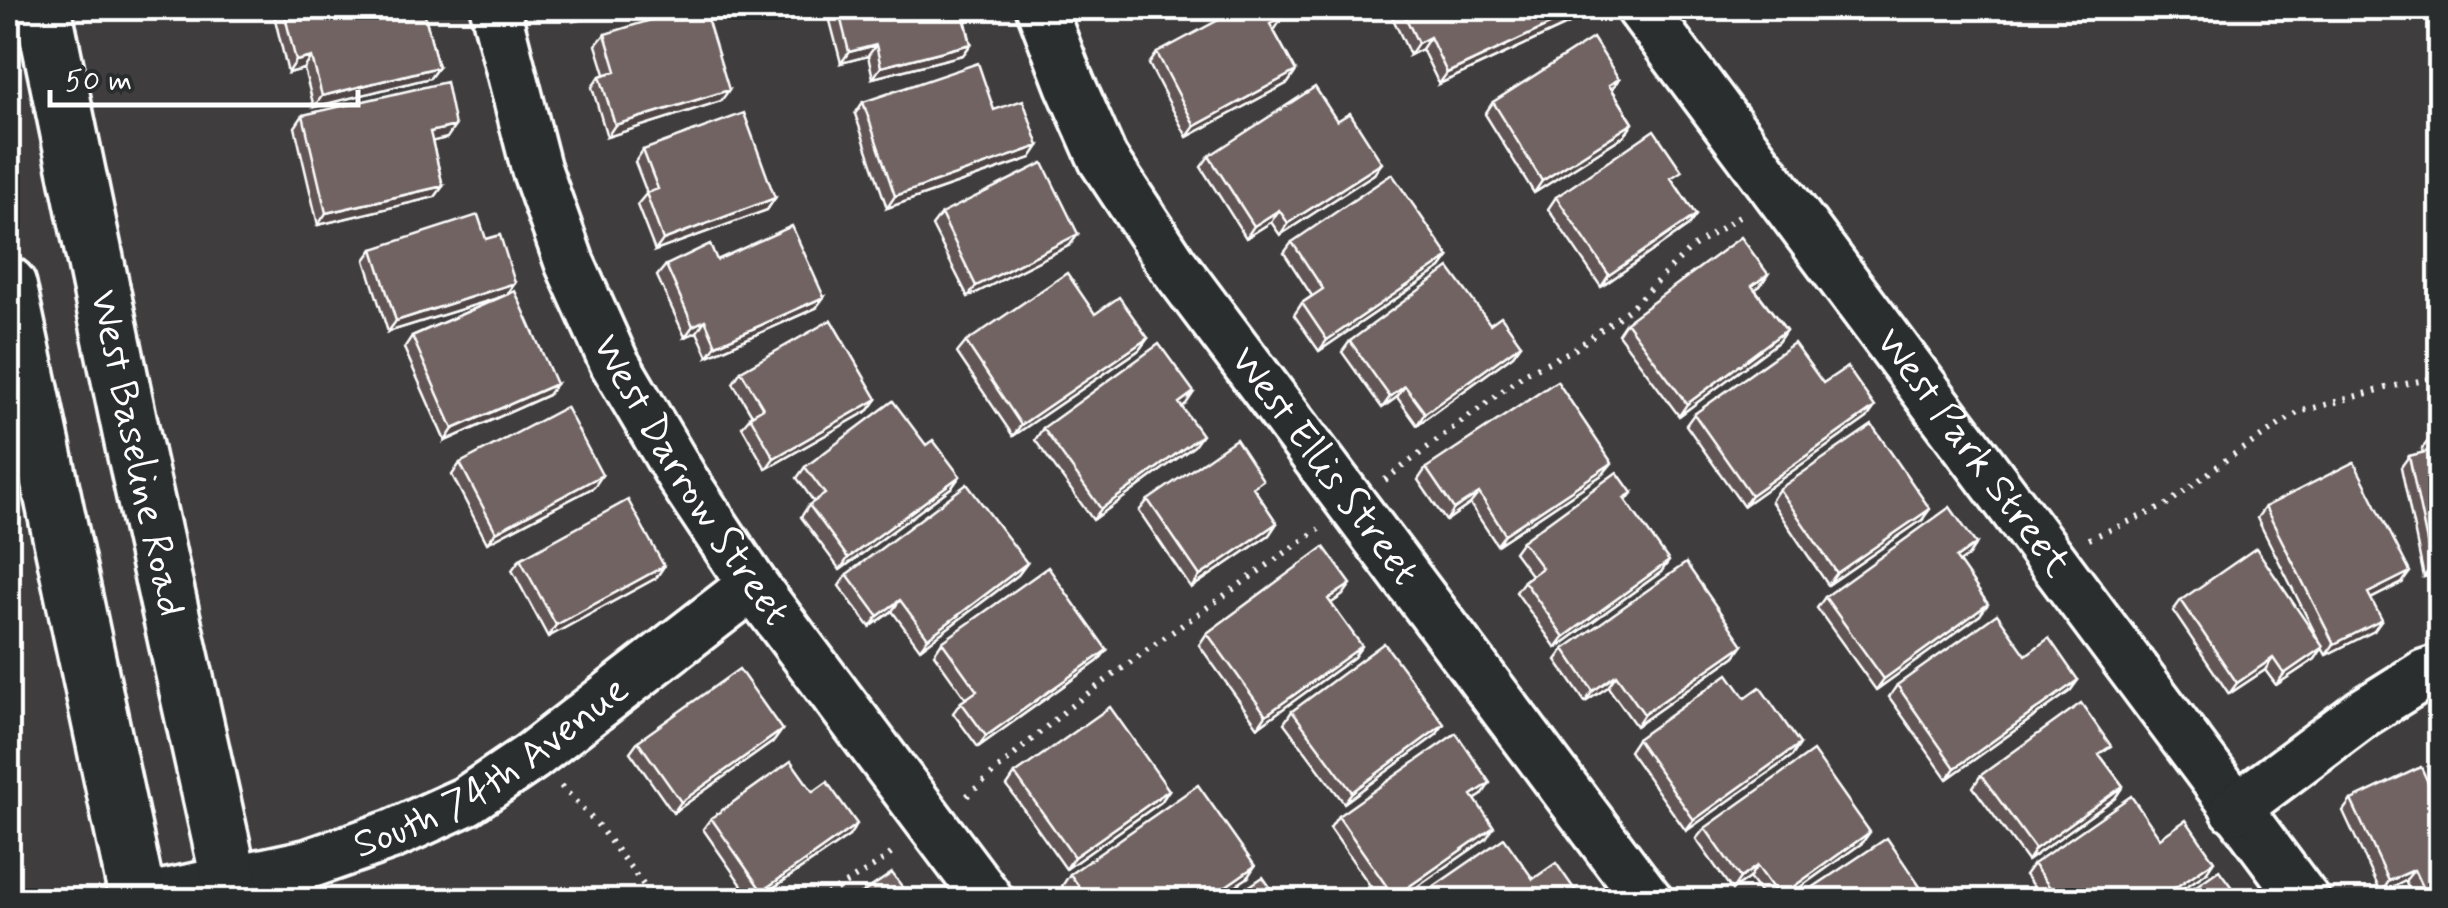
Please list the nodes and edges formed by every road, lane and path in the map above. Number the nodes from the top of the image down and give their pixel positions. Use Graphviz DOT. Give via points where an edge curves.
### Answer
graph roads {
  1 [pos="43,8"];
  2 [pos="494,8"];
  3 [pos="1041,8"];
  4 [pos="1641,8"];
  5 [pos="1776,190"];
  6 [pos="8,285"];
  7 [pos="2440,377"];
  8 [pos="1350,504"];
  9 [pos="2045,552"];
  10 [pos="752,586"];
  11 [pos="2440,669"];
  12 [pos="531,757"];
  13 [pos="2236,810"];
  14 [pos="930,824"];
  15 [pos="231,890"];
  16 [pos="138,900"];
  17 [pos="655,900"];
  18 [pos="818,900"];
  19 [pos="989,900"];
  20 [pos="1648,900"];
  21 [pos="2305,900"];
  1 -- 15 [label="main road, West Baseline Road"];
  2 -- 10 [label="street, West Darrow Street" via="536,168 570,264 614,362"];
  3 -- 8 [label="street, West Ellis Street" via="1103,159"];
  4 -- 5 [label="street, West Park Street"];
  5 -- 8 [label="path" via="1689,250 1602,330 1526,373"];
  5 -- 9 [label="street, West Park Street"];
  6 -- 16 [label="main road"];
  7 -- 9 [label="path" via="2300,412 2165,506"];
  8 -- 14 [label="path" via="1067,709"];
  8 -- 20 [label="street, West Ellis Street"];
  9 -- 13 [label="street, West Park Street"];
  10 -- 12 [label="street, South 74th Avenue"];
  10 -- 14 [label="street, West Darrow Street"];
  11 -- 13 [label="street" via="2363,713"];
  12 -- 15 [label="street, South 74th Avenue" via="466,802"];
  12 -- 17 [label="path" via="597,824"];
  13 -- 21 [label="street, West Park Street"];
  14 -- 18 [label="path"];
  14 -- 19 [label="street, West Darrow Street"];
  15 -- 16 [label="street, South 74th Avenue"];
}
